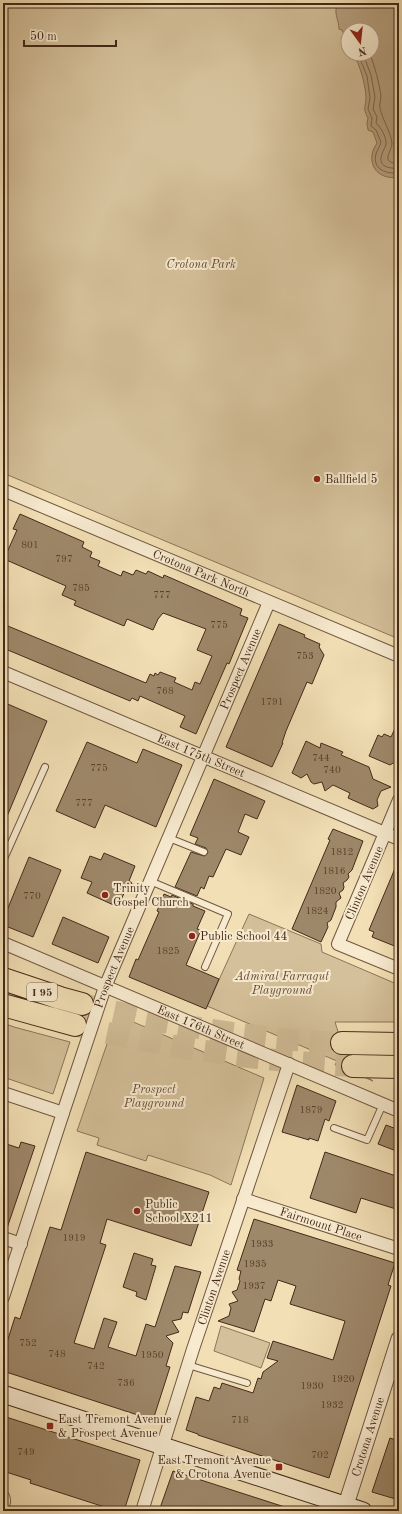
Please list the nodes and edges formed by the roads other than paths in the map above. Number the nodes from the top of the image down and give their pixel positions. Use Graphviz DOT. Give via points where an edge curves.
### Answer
graph roads {
  1 [pos="3,490"];
  2 [pos="269,602"];
  3 [pos="399,656"];
  4 [pos="3,672"];
  5 [pos="204,757"];
  6 [pos="45,766"];
  7 [pos="399,800"];
  8 [pos="385,833"];
  9 [pos="169,838"];
  10 [pos="399,839"];
  11 [pos="204,852"];
  12 [pos="3,862"];
  13 [pos="150,881"];
  14 [pos="3,944"];
  15 [pos="205,967"];
  16 [pos="399,969"];
  17 [pos="3,979"];
  18 [pos="105,987"];
  19 [pos="82,1004"];
  20 [pos="3,1005"];
  21 [pos="76,1025"];
  22 [pos="342,1043"];
  23 [pos="399,1044"];
  24 [pos="289,1064"];
  25 [pos="353,1066"];
  26 [pos="399,1067"];
  27 [pos="3,1093"];
  28 [pos="383,1104"];
  29 [pos="399,1111"];
  30 [pos="62,1113"];
  31 [pos="334,1128"];
  32 [pos="243,1199"];
  33 [pos="3,1238"];
  34 [pos="21,1244"];
  35 [pos="399,1249"];
  36 [pos="5,1284"];
  37 [pos="3,1297"];
  38 [pos="399,1339"];
  39 [pos="188,1365"];
  40 [pos="247,1383"];
  41 [pos="3,1394"];
  42 [pos="163,1446"];
  43 [pos="3,1492"];
  44 [pos="345,1508"];
  45 [pos="5,1511"];
  46 [pos="142,1511"];
  47 [pos="363,1511"];
  1 -- 2 [label="street, Crotona Park North"];
  2 -- 3 [label="street, Crotona Park North"];
  2 -- 5 [label="street, Prospect Avenue"];
  4 -- 5 [label="street, East 175th Street"];
  5 -- 8 [label="street, East 175th Street"];
  5 -- 9 [label="street, Prospect Avenue"];
  6 -- 12 [label="lane"];
  7 -- 8 [label="street, Clinton Avenue"];
  8 -- 10 [label="street, East 175th Street"];
  8 -- 16 [label="street, Clinton Avenue" via="338,944"];
  9 -- 11 [label="lane"];
  9 -- 13 [label="street, Prospect Avenue"];
  13 -- 15 [label="lane" via="228,914"];
  13 -- 18 [label="street, Prospect Avenue"];
  14 -- 18 [label="street, East 176th Street"];
  17 -- 19 [label="highway, I 95"];
  18 -- 24 [label="street, East 176th Street"];
  18 -- 30 [label="street, Prospect Avenue"];
  20 -- 21 [label="highway, I 95"];
  22 -- 23 [label="highway"];
  24 -- 28 [label="street, East 176th Street"];
  24 -- 32 [label="street, Clinton Avenue"];
  25 -- 26 [label="highway"];
  27 -- 30 [label="street"];
  28 -- 29 [label="street, East 176th Street"];
  28 -- 31 [label="lane" via="367,1140"];
  30 -- 34 [label="street, Prospect Avenue"];
  32 -- 35 [label="street, Fairmount Place"];
  32 -- 39 [label="street, Clinton Avenue"];
  33 -- 34 [label="street"];
  34 -- 36 [label="street, Prospect Avenue"];
  36 -- 37 [label="street, Prospect Avenue"];
  38 -- 44 [label="street, Crotona Avenue"];
  39 -- 40 [label="lane"];
  39 -- 42 [label="street, Clinton Avenue"];
  41 -- 42 [label="main road"];
  42 -- 44 [label="main road"];
  42 -- 46 [label="street, Clinton Avenue"];
  43 -- 45 [label="lane" via="8,1500"];
  44 -- 47 [label="main road"];
}
